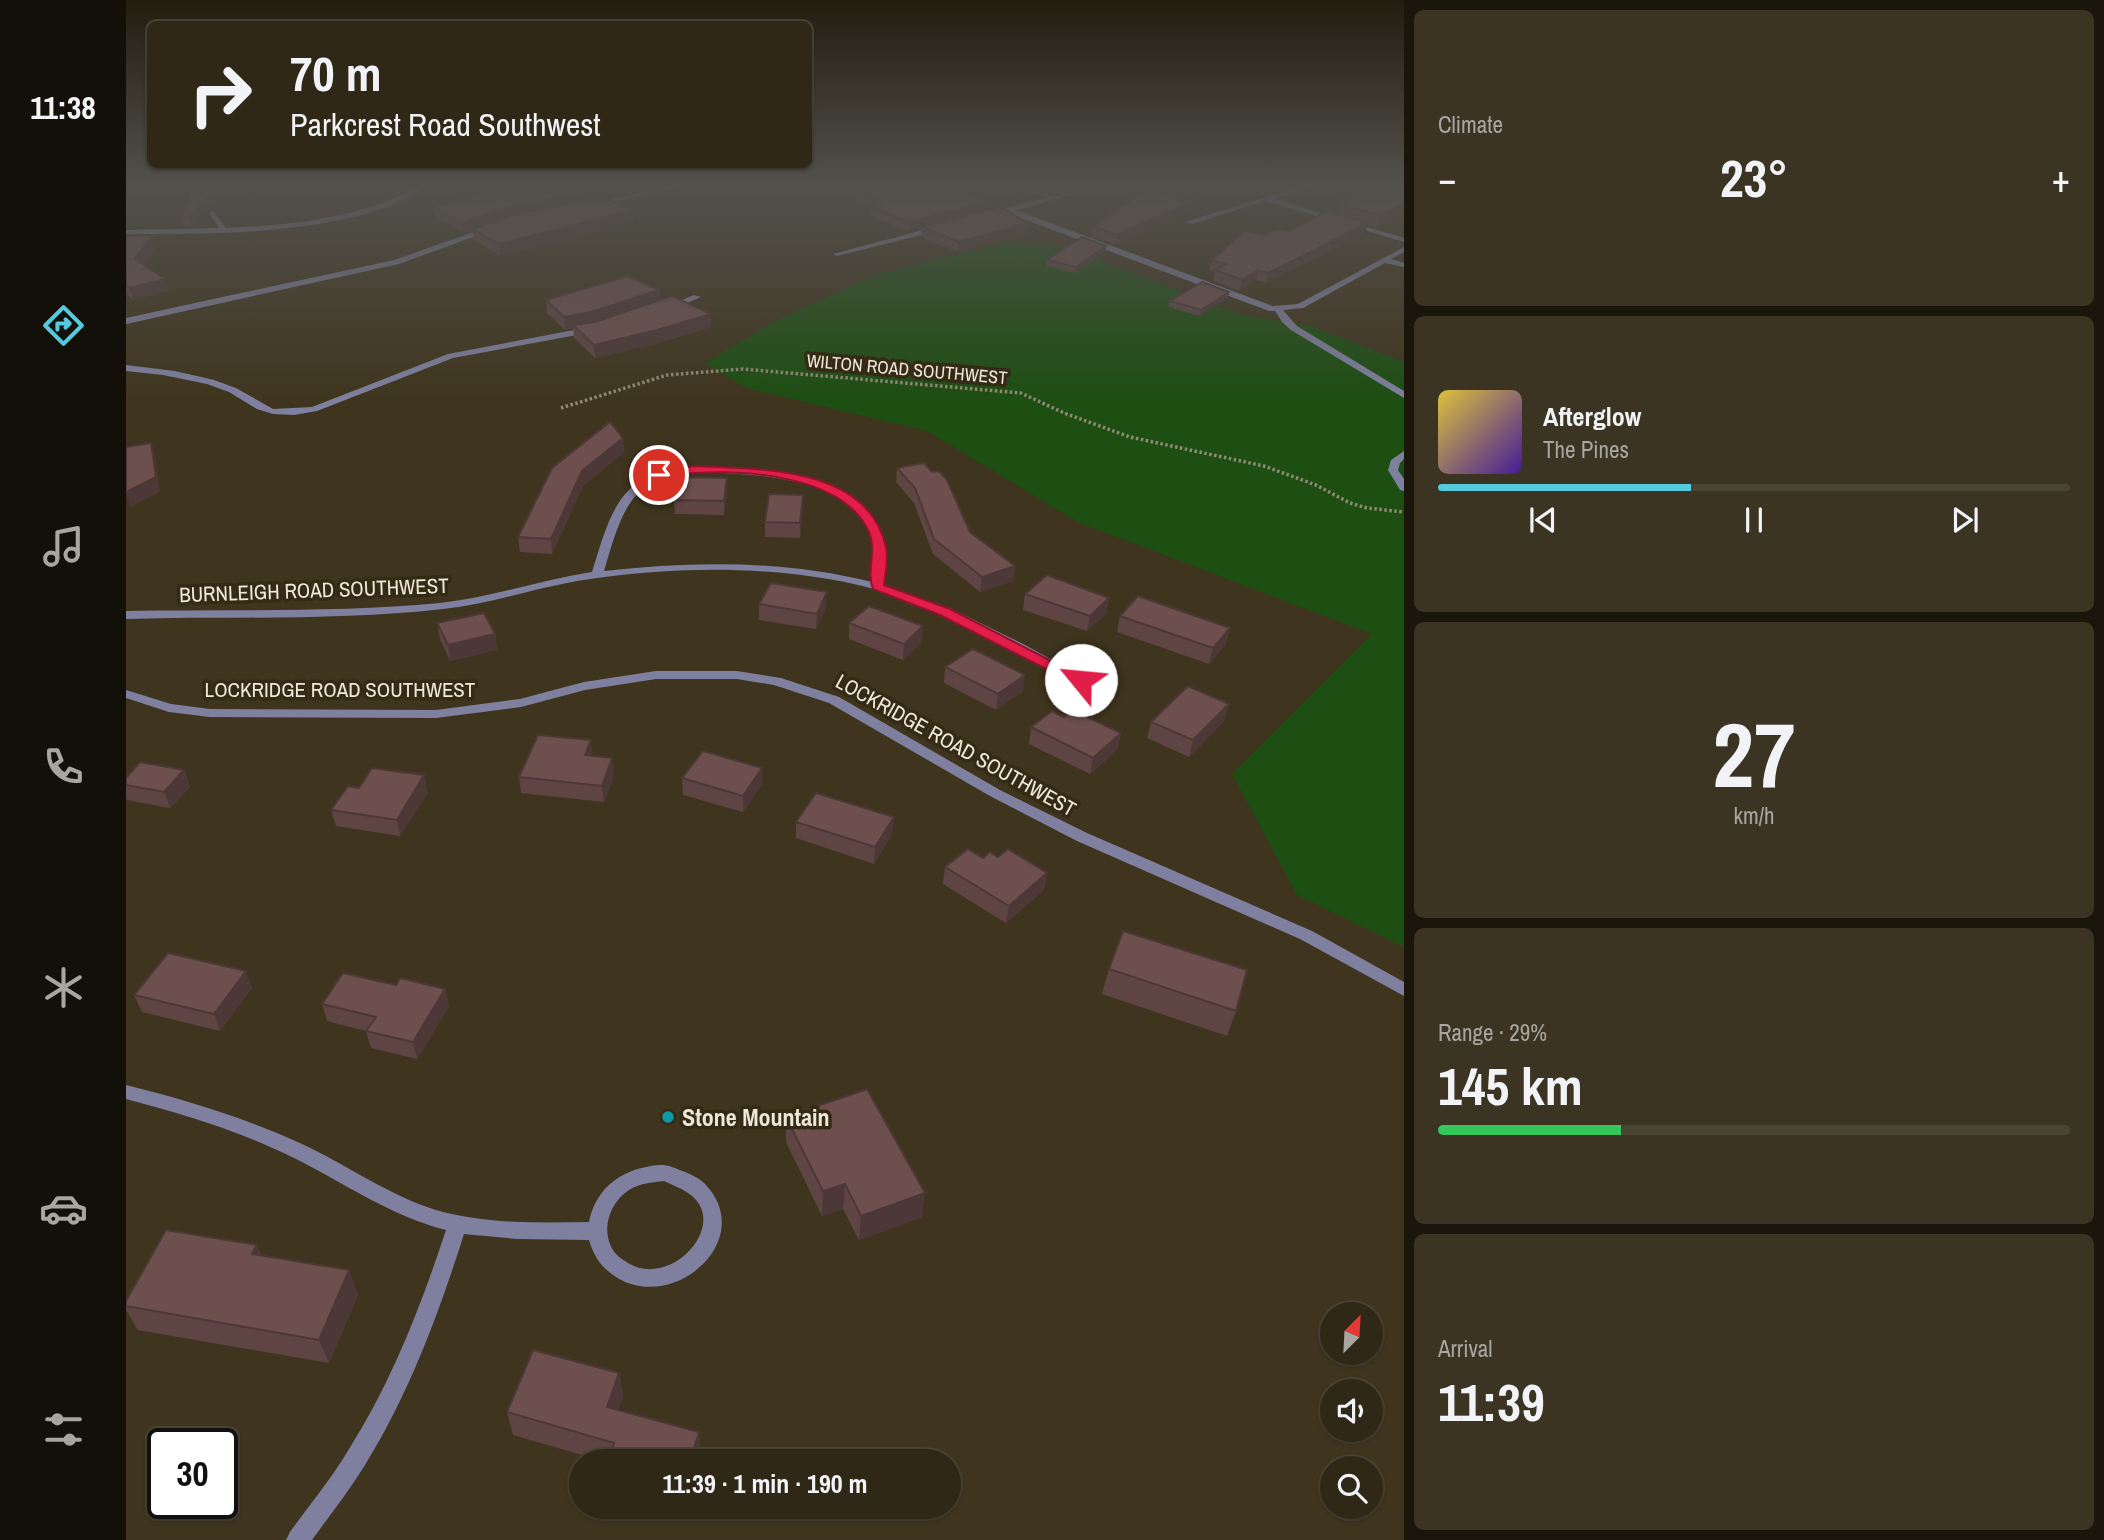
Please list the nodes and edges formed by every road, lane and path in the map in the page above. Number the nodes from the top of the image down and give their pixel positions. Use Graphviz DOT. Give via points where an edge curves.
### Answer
graph roads {
  1 [pos="408,258"];
  2 [pos="1132,258"];
  3 [pos="1387,258"];
  4 [pos="1383,260"];
  5 [pos="1404,265"];
  6 [pos="697,297"];
  7 [pos="1279,310"];
  8 [pos="653,313"];
  9 [pos="126,321"];
  10 [pos="606,326"];
  11 [pos="126,368"];
  12 [pos="1404,395"];
  13 [pos="561,408"];
  14 [pos="1404,454"];
  15 [pos="1404,488"];
  16 [pos="1404,512"];
  17 [pos="597,575"];
  18 [pos="877,587"];
  19 [pos="126,615"];
  20 [pos="1105,693"];
  21 [pos="126,694"];
  22 [pos="1404,990"];
  23 [pos="126,1092"];
  24 [pos="458,1223"];
  25 [pos="597,1231"];
  26 [pos="298,1540"];
  1 -- 9 [label="street"];
  2 -- 7 [label="street" via="1260,307"];
  3 -- 4 [label="street"];
  4 -- 5 [label="street"];
  4 -- 7 [label="street" via="1300,306"];
  6 -- 8 [label="street"];
  7 -- 12 [label="street" via="1294,328"];
  10 -- 11 [label="street" via="451,356 314,409 278,412 207,381"];
  13 -- 16 [label="path, WILTON ROAD SOUTHWEST" via="667,375 717,369 1021,393 1130,436 1264,466 1350,503"];
  14 -- 15 [label="street" via="1393,470"];
  17 -- 18 [label="street, BURNLEIGH ROAD SOUTHWEST" via="748,568 804,572"];
  17 -- 18 [label="street" via="628,500 646,481 688,470 754,472 821,485 856,504 875,531 881,550"];
  17 -- 19 [label="street, BURNLEIGH ROAD SOUTHWEST" via="408,610"];
  18 -- 20 [label="street, BURNLEIGH ROAD SOUTHWEST" via="910,597 1010,643"];
  21 -- 22 [label="street, LOCKRIDGE ROAD SOUTHWEST" via="169,708 210,713 436,714 521,703 584,686 656,675 776,681 834,700 1069,831 1256,912"];
  23 -- 24 [label="street" via="252,1130 369,1191"];
  24 -- 25 [label="street" via="520,1232"];
  24 -- 26 [label="street" via="433,1302 396,1387 356,1459"];
  25 -- 25 [label="street" via="611,1262 632,1276 653,1279 673,1276 694,1264 710,1245 714,1227 711,1205 698,1187 665,1173 625,1183 606,1200"];
}
